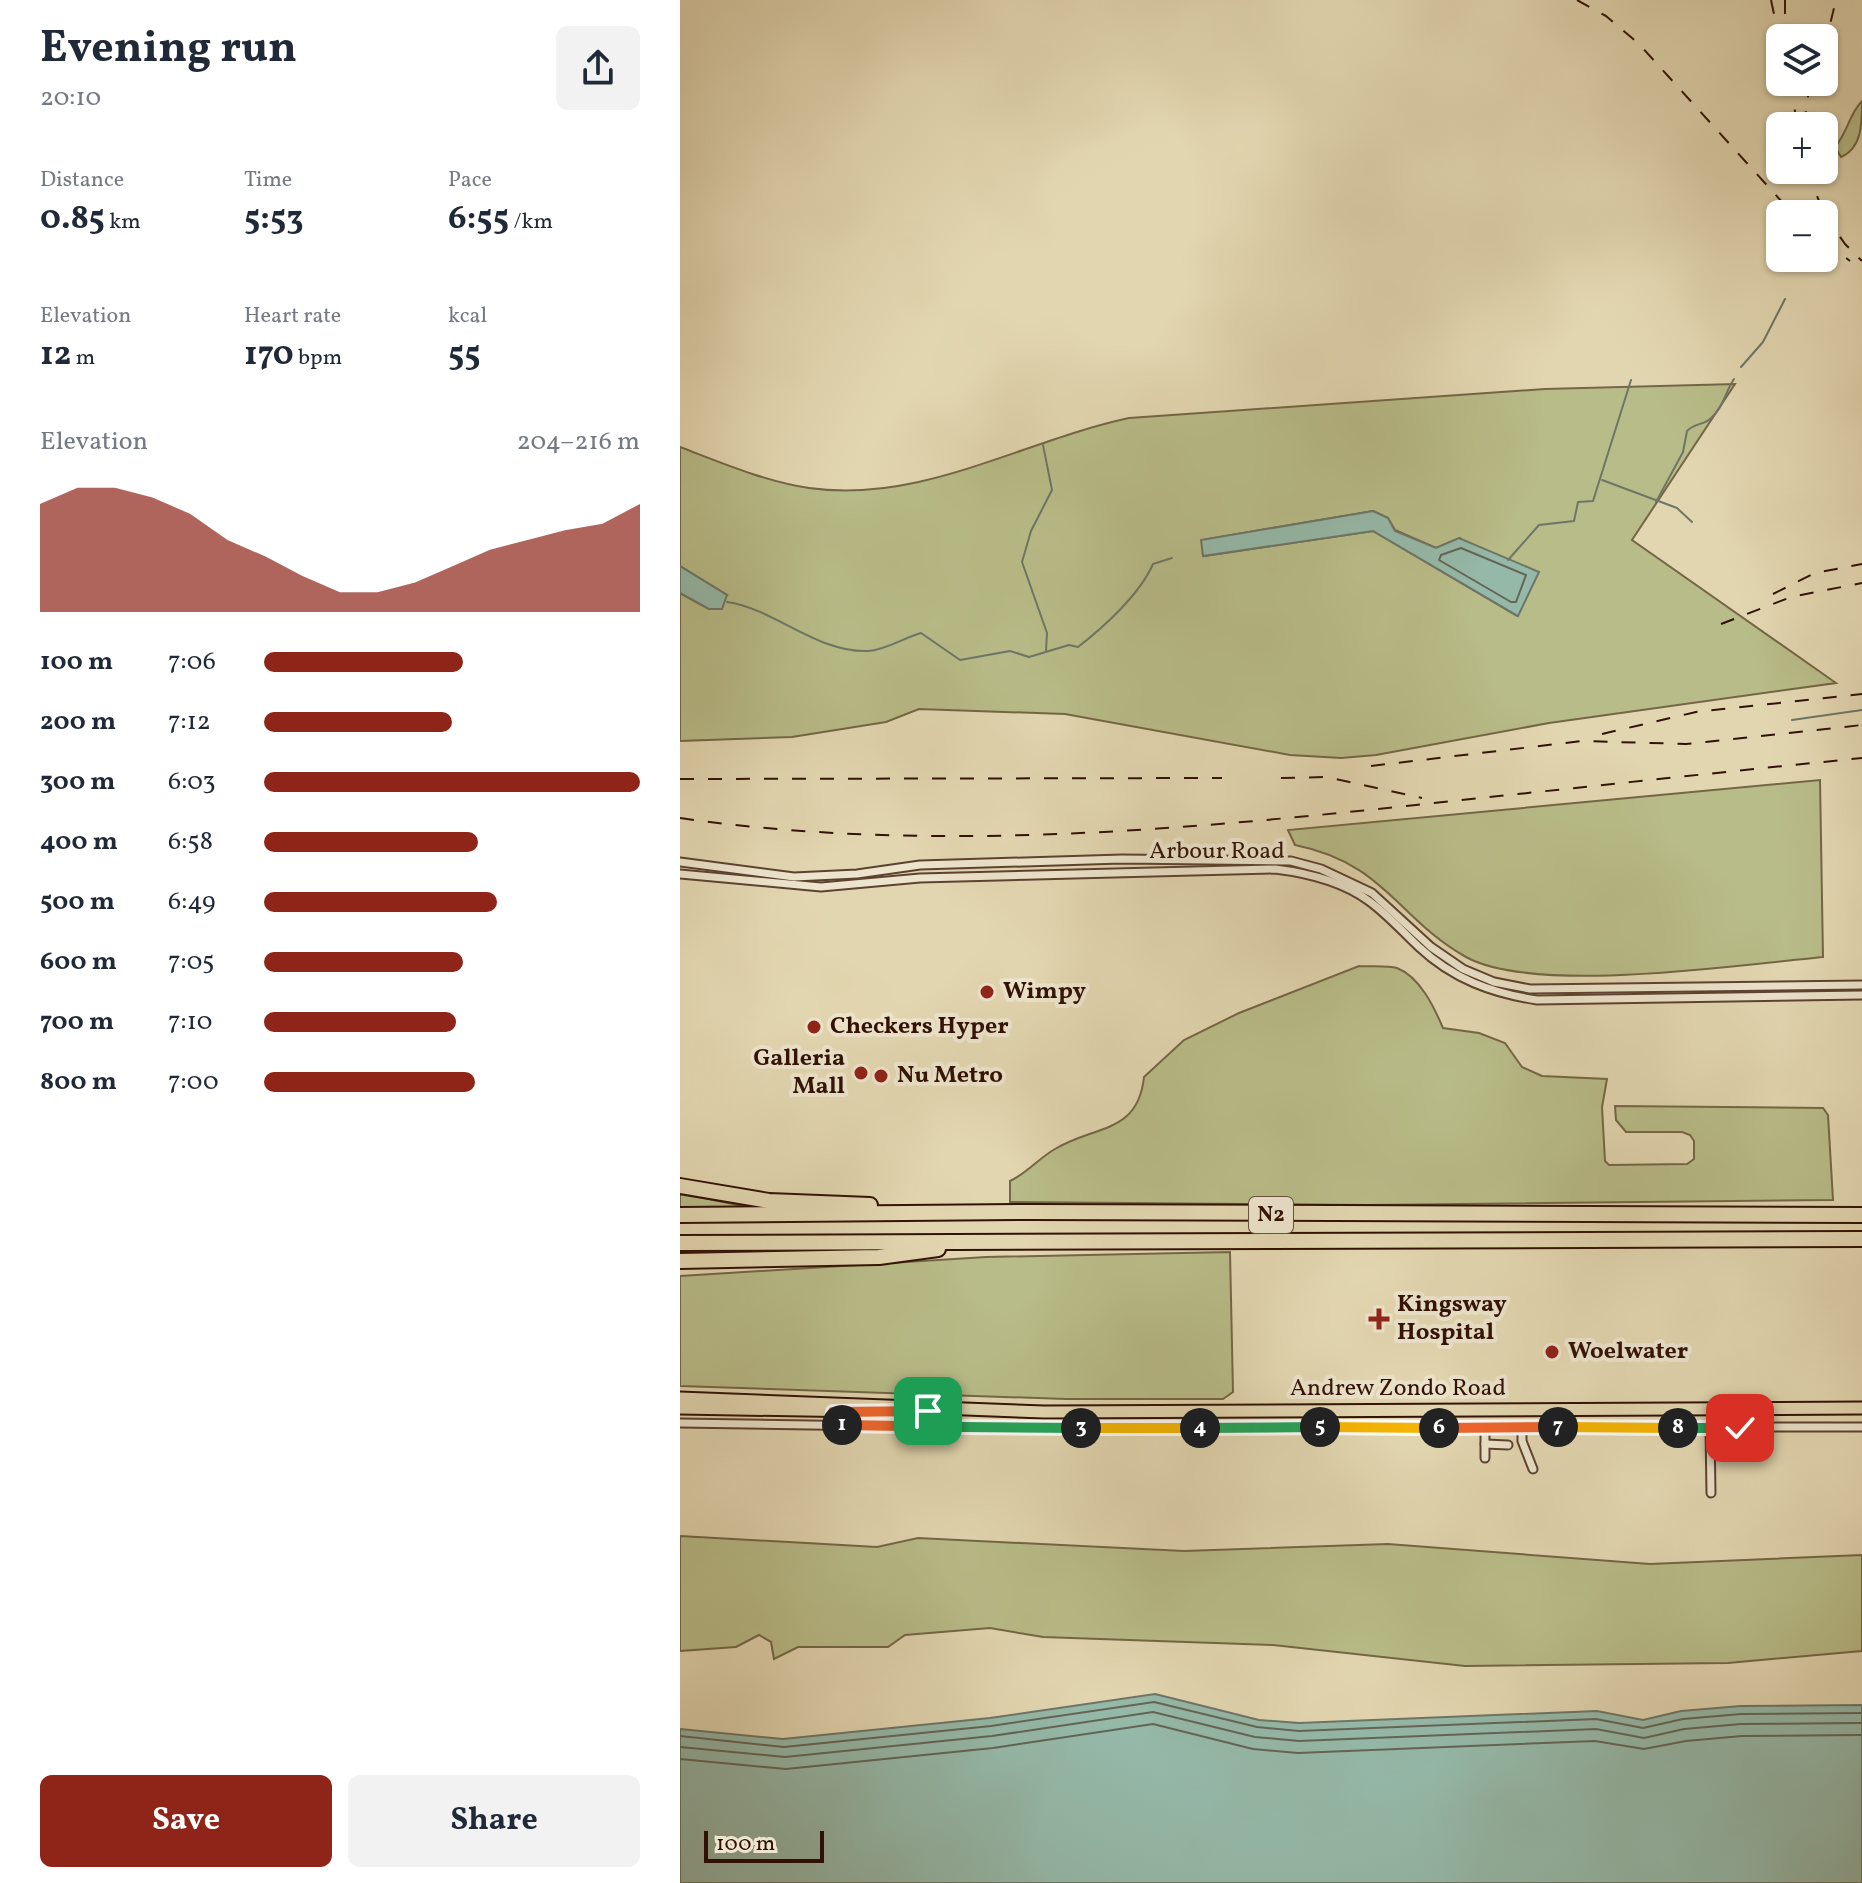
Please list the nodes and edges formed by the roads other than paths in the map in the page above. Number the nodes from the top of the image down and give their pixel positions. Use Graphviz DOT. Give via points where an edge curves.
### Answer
graph roads {
  1 [pos="680,862"];
  2 [pos="754,873"];
  3 [pos="680,874"];
  4 [pos="752,883"];
  5 [pos="1862,985"];
  6 [pos="1862,995"];
  7 [pos="680,1186"];
  8 [pos="1030,1212"];
  9 [pos="680,1215"];
  10 [pos="1862,1215"];
  11 [pos="1862,1239"];
  12 [pos="1006,1241"];
  13 [pos="680,1243"];
  14 [pos="680,1261"];
  15 [pos="680,1398"];
  16 [pos="833,1407"];
  17 [pos="680,1408"];
  18 [pos="1862,1408"];
  19 [pos="680,1423"];
  20 [pos="831,1425"];
  21 [pos="1522,1426"];
  22 [pos="1485,1427"];
  23 [pos="1862,1427"];
  24 [pos="1710,1428"];
  25 [pos="1485,1444"];
  26 [pos="1508,1445"];
  27 [pos="1485,1458"];
  28 [pos="1533,1469"];
  29 [pos="1711,1493"];
  1 -- 2 [label="street, Arbour Road"];
  2 -- 4 [label="street"];
  2 -- 5 [label="street, Arbour Road" via="794,877 920,865 1111,860 1291,861 1372,893 1431,947 1494,982 1530,989"];
  3 -- 4 [label="street, Arbour Road"];
  4 -- 6 [label="street, Arbour Road" via="821,887 950,877 1275,869 1320,878 1368,899 1441,965 1509,996 1537,1000"];
  7 -- 8 [label="highway" via="769,1201"];
  8 -- 9 [label="highway, N2"];
  8 -- 10 [label="highway, N2"];
  11 -- 12 [label="highway, N2"];
  12 -- 13 [label="highway, N2"];
  12 -- 14 [label="highway" via="879,1257"];
  15 -- 16 [label="main road, Andrew Zondo Road"];
  16 -- 17 [label="main road, Andrew Zondo Road"];
  16 -- 18 [label="main road, Andrew Zondo Road" via="916,1412"];
  16 -- 20 [label="street"];
  19 -- 20 [label="street"];
  20 -- 22 [label="street"];
  21 -- 22 [label="street"];
  21 -- 24 [label="street"];
  21 -- 28 [label="street"];
  22 -- 25 [label="street"];
  23 -- 24 [label="street"];
  24 -- 29 [label="street"];
  25 -- 26 [label="street"];
  25 -- 27 [label="street"];
}
